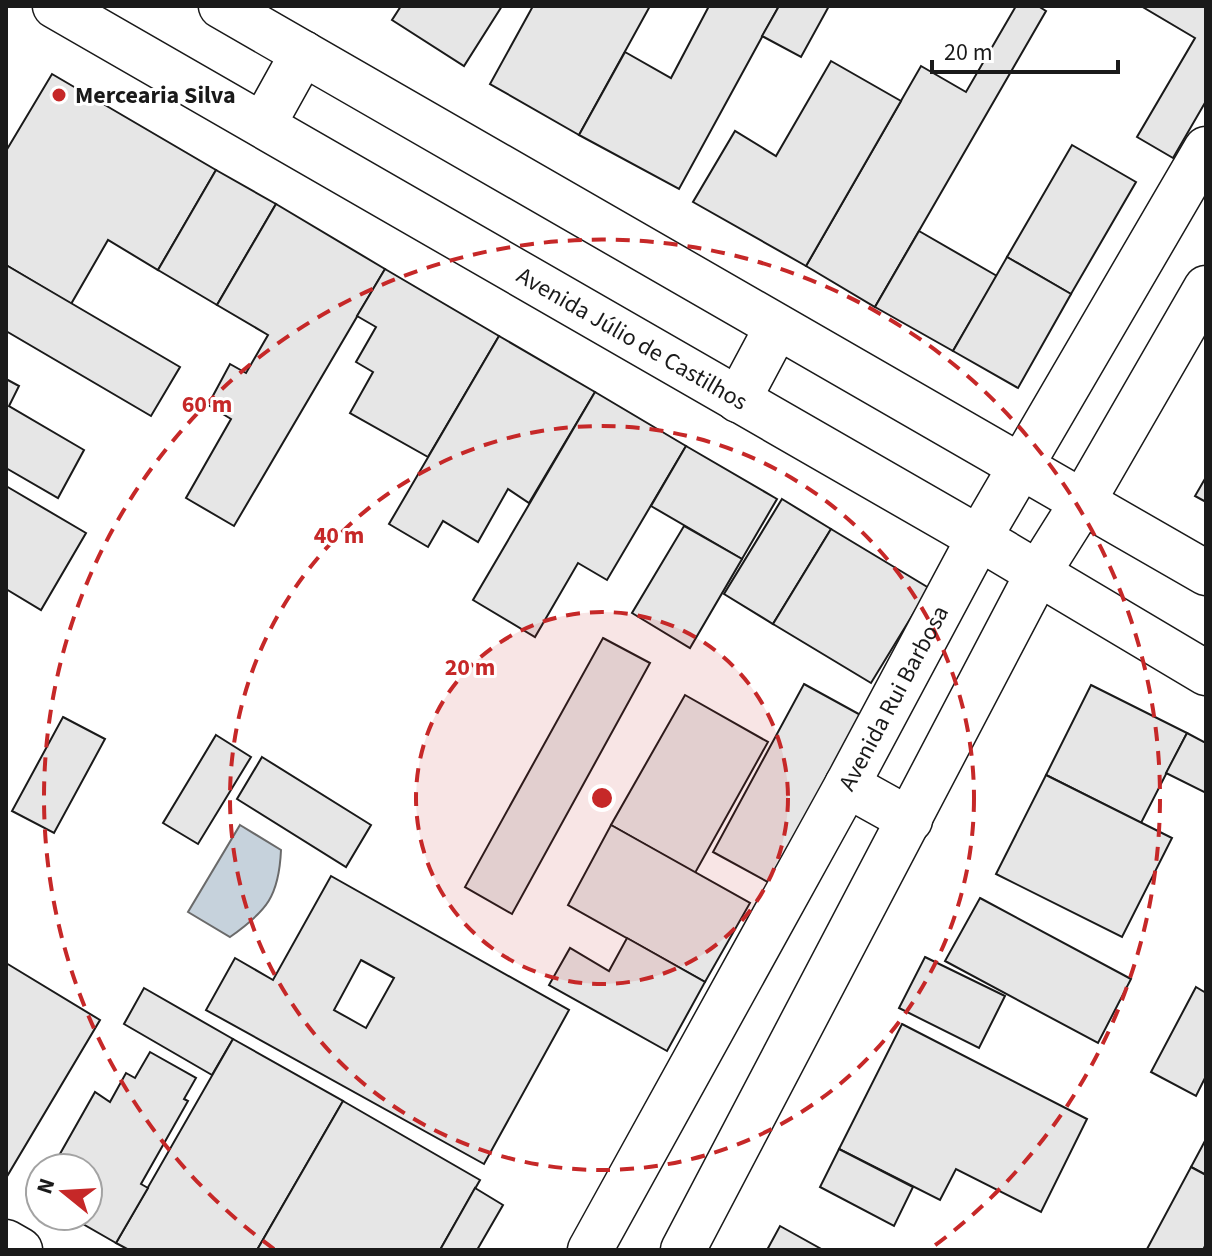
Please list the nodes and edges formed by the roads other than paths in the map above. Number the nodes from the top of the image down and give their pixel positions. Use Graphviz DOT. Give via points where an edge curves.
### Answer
graph roads {
  1 [pos="55,6"];
  2 [pos="221,6"];
  3 [pos="303,53"];
  4 [pos="263,125"];
  5 [pos="1206,149"];
  6 [pos="1206,288"];
  7 [pos="777,327"];
  8 [pos="738,400"];
  9 [pos="1020,468"];
  10 [pos="1082,503"];
  11 [pos="979,538"];
  12 [pos="1038,573"];
  13 [pos="1206,573"];
  14 [pos="1206,673"];
  15 [pos="847,785"];
  16 [pos="910,820"];
  17 [pos="6,1242"];
  18 [pos="20,1250"];
  19 [pos="590,1250"];
  20 [pos="683,1250"];
  1 -- 4 [label="street, Avenida Júlio de Castilhos"];
  2 -- 3 [label="street"];
  3 -- 4 [label="street"];
  3 -- 7 [label="street"];
  4 -- 8 [label="street, Avenida Júlio de Castilhos"];
  5 -- 9 [label="street, Avenida Rui Barbosa"];
  6 -- 10 [label="street"];
  7 -- 8 [label="street"];
  7 -- 9 [label="street"];
  8 -- 11 [label="street, Avenida Júlio de Castilhos"];
  9 -- 10 [label="street"];
  9 -- 11 [label="street, Avenida Rui Barbosa"];
  10 -- 12 [label="street"];
  10 -- 13 [label="street"];
  11 -- 12 [label="street, Avenida Júlio de Castilhos"];
  11 -- 15 [label="street, Avenida Rui Barbosa"];
  12 -- 14 [label="street, Avenida Júlio de Castilhos"];
  12 -- 16 [label="street"];
  15 -- 16 [label="street"];
  15 -- 19 [label="street, Avenida Rui Barbosa"];
  16 -- 20 [label="street"];
  17 -- 18 [label="street"];
}
